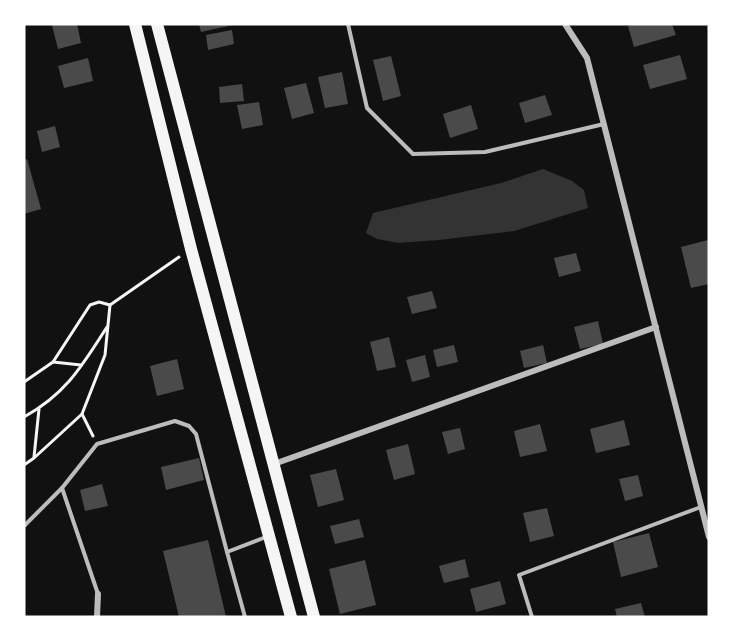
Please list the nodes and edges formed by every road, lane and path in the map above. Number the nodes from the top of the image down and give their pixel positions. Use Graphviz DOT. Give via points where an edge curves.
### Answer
graph roads {
  1 [pos="135,24"];
  2 [pos="157,24"];
  3 [pos="348,24"];
  4 [pos="565,24"];
  5 [pos="604,124"];
  6 [pos="191,249"];
  7 [pos="110,305"];
  8 [pos="107,327"];
  9 [pos="656,327"];
  10 [pos="53,362"];
  11 [pos="82,366"];
  12 [pos="24,382"];
  13 [pos="39,408"];
  14 [pos="82,414"];
  15 [pos="24,417"];
  16 [pos="97,444"];
  17 [pos="34,458"];
  18 [pos="24,465"];
  19 [pos="274,465"];
  20 [pos="62,488"];
  21 [pos="701,507"];
  22 [pos="24,526"];
  23 [pos="270,536"];
  24 [pos="709,537"];
  25 [pos="227,552"];
  26 [pos="98,594"];
  27 [pos="97,617"];
  28 [pos="245,617"];
  29 [pos="291,617"];
  30 [pos="314,617"];
  31 [pos="532,617"];
  1 -- 6 [label="main road"];
  2 -- 19 [label="main road"];
  3 -- 5 [label="lane" via="367,108 412,154 485,152"];
  4 -- 5 [label="street" via="587,58"];
  5 -- 9 [label="street"];
  6 -- 7 [label="path"];
  6 -- 23 [label="main road"];
  7 -- 8 [label="path"];
  7 -- 10 [label="path" via="90,305"];
  8 -- 11 [label="path"];
  8 -- 14 [label="path" via="105,355"];
  9 -- 19 [label="street"];
  9 -- 21 [label="street"];
  10 -- 11 [label="path"];
  10 -- 12 [label="path"];
  11 -- 13 [label="path" via="65,388"];
  13 -- 15 [label="path"];
  13 -- 17 [label="path"];
  14 -- 16 [label="path"];
  14 -- 17 [label="path"];
  16 -- 20 [label="lane"];
  16 -- 25 [label="lane" via="175,421 189,426 196,434"];
  17 -- 18 [label="path"];
  19 -- 30 [label="main road"];
  20 -- 22 [label="lane"];
  20 -- 26 [label="lane"];
  21 -- 24 [label="street"];
  21 -- 31 [label="lane" via="519,575"];
  23 -- 25 [label="lane"];
  23 -- 29 [label="main road"];
  25 -- 28 [label="lane"];
  26 -- 27 [label="street"];
}
